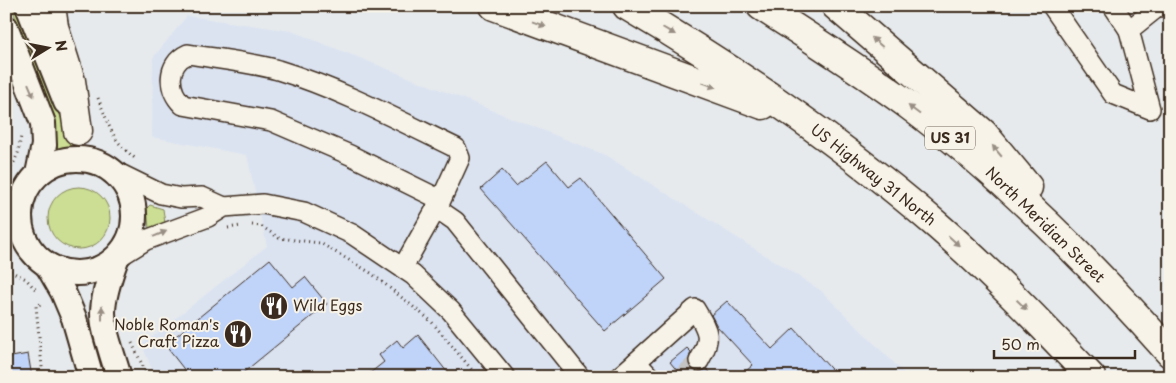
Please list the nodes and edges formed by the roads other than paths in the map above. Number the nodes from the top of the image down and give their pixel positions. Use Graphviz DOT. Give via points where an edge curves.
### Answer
graph roads {
  1 [pos="28,6"];
  2 [pos="51,6"];
  3 [pos="494,6"];
  4 [pos="627,6"];
  5 [pos="761,6"];
  6 [pos="836,6"];
  7 [pos="1052,6"];
  8 [pos="1113,6"];
  9 [pos="1159,6"];
  10 [pos="6,28"];
  11 [pos="1130,30"];
  12 [pos="802,119"];
  13 [pos="78,131"];
  14 [pos="108,168"];
  15 [pos="35,178"];
  16 [pos="6,199"];
  17 [pos="438,204"];
  18 [pos="224,207"];
  19 [pos="6,244"];
  20 [pos="117,258"];
  21 [pos="42,261"];
  22 [pos="403,267"];
  23 [pos="1118,295"];
  24 [pos="1170,353"];
  25 [pos="699,360"];
  26 [pos="636,362"];
  27 [pos="91,377"];
  28 [pos="119,377"];
  29 [pos="505,377"];
  30 [pos="580,377"];
  31 [pos="619,377"];
  32 [pos="650,377"];
  33 [pos="1091,377"];
  1 -- 13 [label="main road"];
  2 -- 13 [label="highway" via="54,27 71,81"];
  3 -- 12 [label="highway, one-way"];
  4 -- 12 [label="highway, US Highway 31 North, one-way"];
  23 -- 5 [label="highway, North Meridian Street / US 31, one-way" via="1046,224 942,131 871,78"];
  23 -- 6 [label="highway, one-way" via="983,133"];
  7 -- 11 [label="street" via="1113,94 1150,109"];
  8 -- 11 [label="street"];
  9 -- 11 [label="street"];
  10 -- 15 [label="main road, one-way" via="43,123 44,144"];
  12 -- 33 [label="highway, US Highway 31 North, one-way" via="937,225 1037,319"];
  13 -- 14 [label="main road"];
  14 -- 15 [label="main road" via="90,160 74,159 55,163"];
  14 -- 18 [label="street" via="161,194 181,198 202,196"];
  14 -- 20 [label="main road" via="128,189 135,213 131,237"];
  15 -- 16 [label="main road"];
  15 -- 21 [label="main road" via="22,201 20,216 24,238"];
  17 -- 17 [label="street" via="460,158 456,148 348,97 276,70 188,54 174,65 170,86 175,98 183,105 271,121 350,155"];
  17 -- 22 [label="street"];
  17 -- 30 [label="street" via="456,221"];
  20 -- 18 [label="street, one-way" via="146,240 208,217"];
  18 -- 22 [label="street" via="263,204 304,212 352,234"];
  19 -- 21 [label="main road"];
  20 -- 21 [label="main road" via="103,268 87,273 63,272"];
  28 -- 20 [label="main road, one-way" via="102,314 104,295"];
  21 -- 27 [label="main road" via="63,292 74,318"];
  22 -- 29 [label="street" via="451,311"];
  23 -- 24 [label="highway, North Meridian Street / US 31"];
  25 -- 26 [label="street" via="709,338 695,309"];
  26 -- 31 [label="street"];
  26 -- 32 [label="street"];
}
